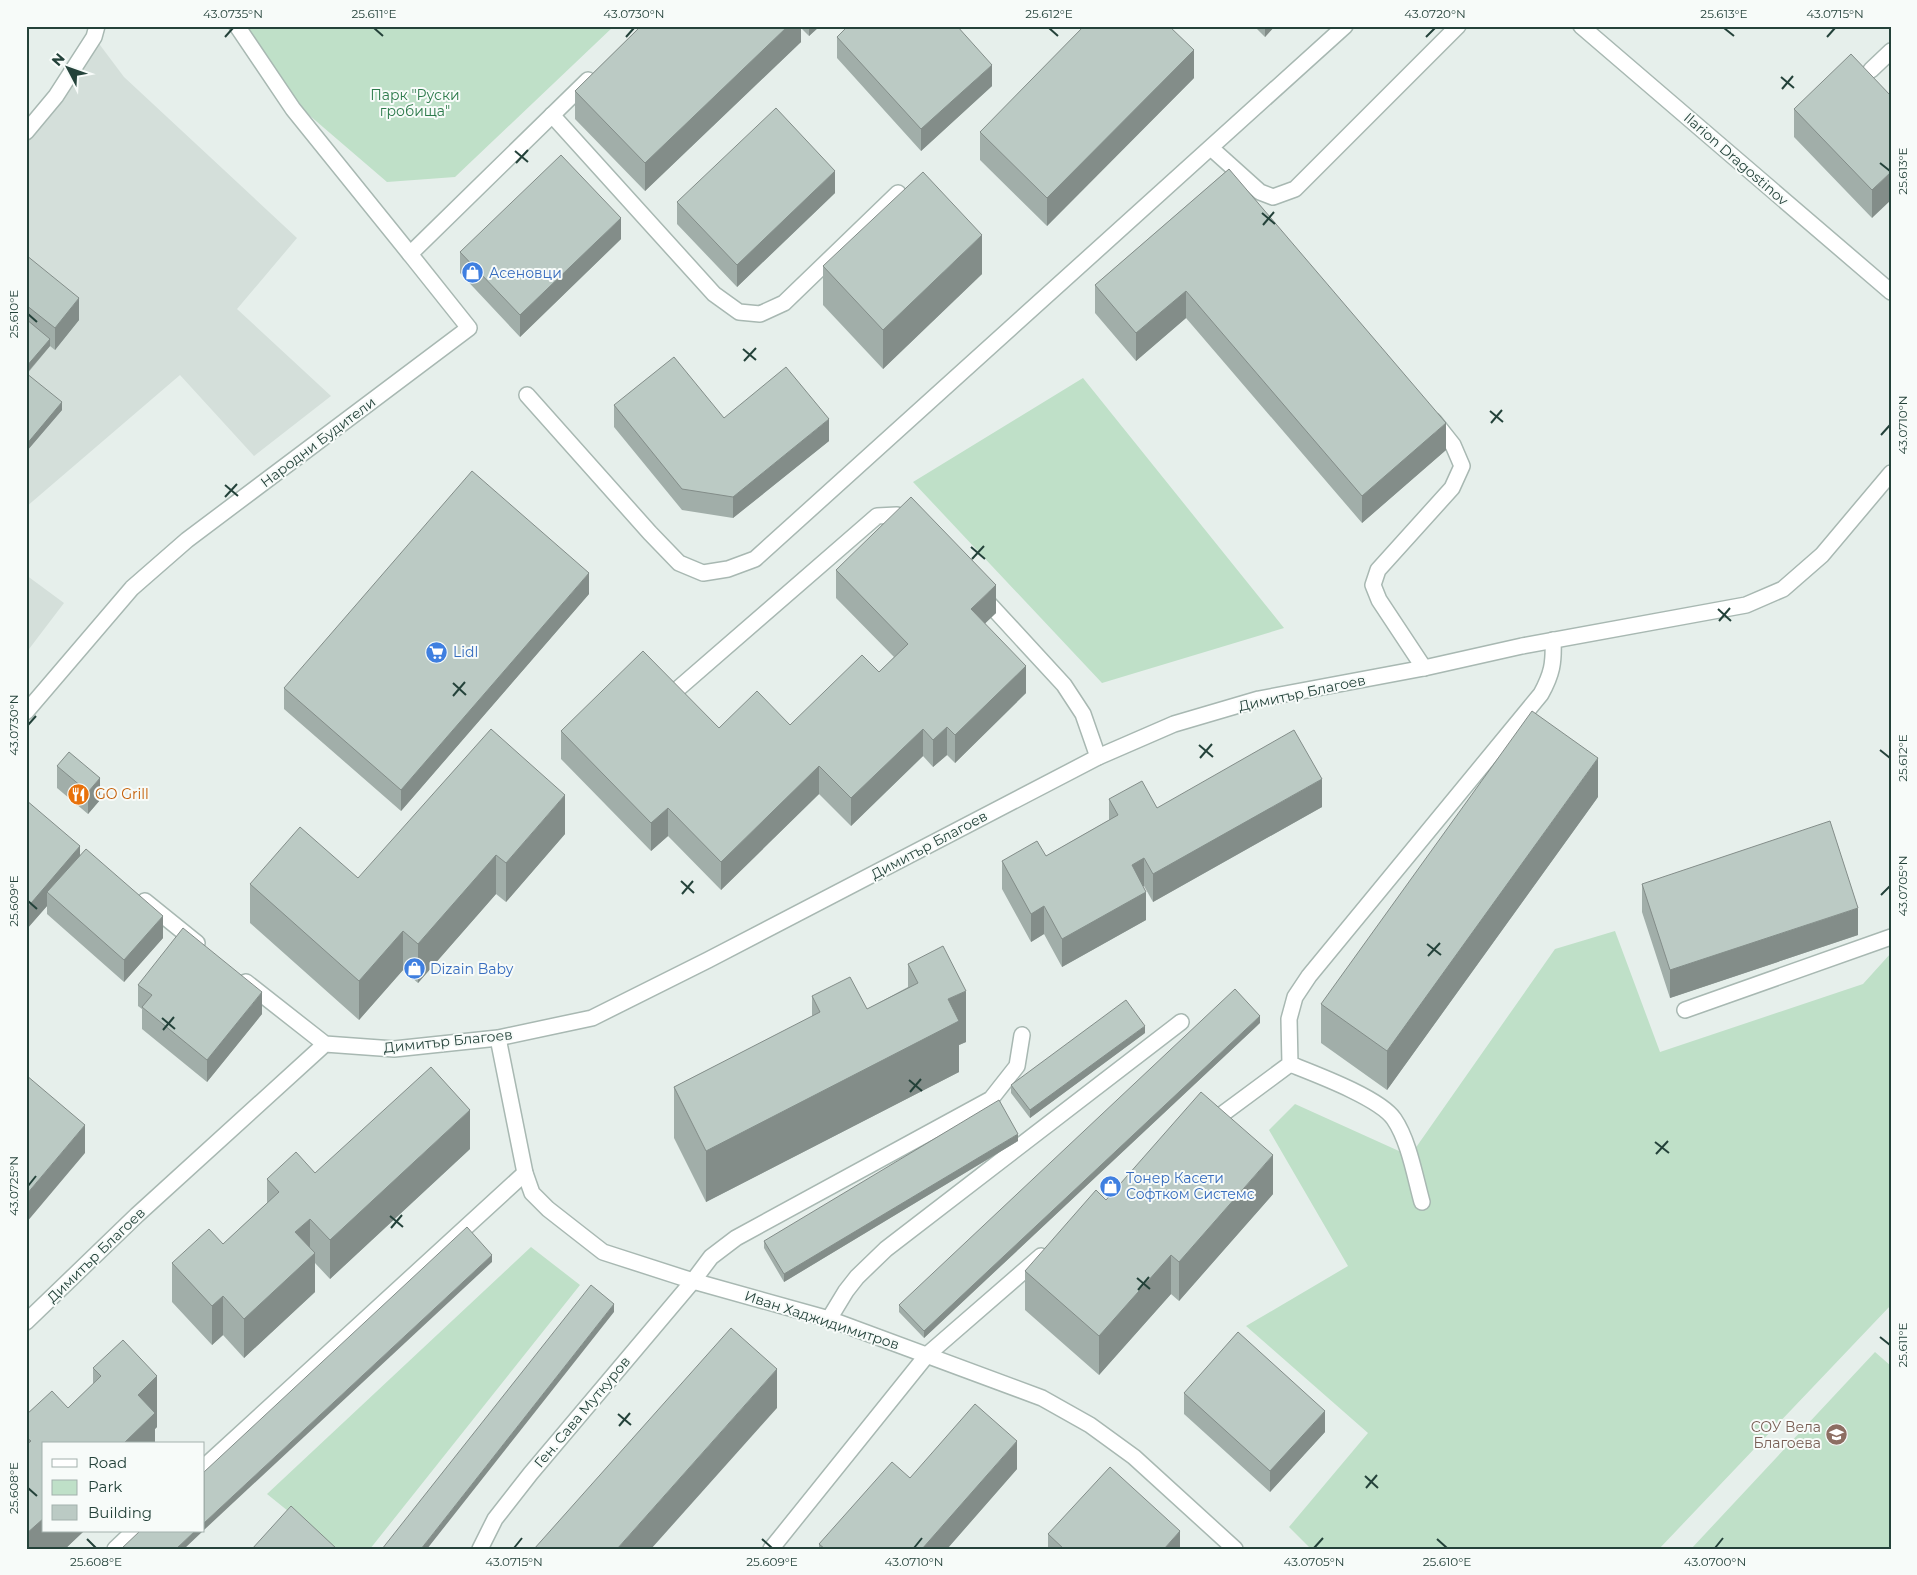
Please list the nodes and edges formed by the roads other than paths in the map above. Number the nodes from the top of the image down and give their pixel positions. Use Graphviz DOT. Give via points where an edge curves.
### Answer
graph roads {
  1 [pos="97,26"];
  2 [pos="237,26"];
  3 [pos="1345,26"];
  4 [pos="1458,26"];
  5 [pos="1580,26"];
  6 [pos="1891,51"];
  7 [pos="601,67"];
  8 [pos="1871,70"];
  9 [pos="552,115"];
  10 [pos="26,132"];
  11 [pos="1211,148"];
  12 [pos="898,193"];
  13 [pos="410,254"];
  14 [pos="1891,292"];
  15 [pos="528,395"];
  16 [pos="1422,406"];
  17 [pos="1891,473"];
  18 [pos="924,534"];
  19 [pos="971,584"];
  20 [pos="1553,640"];
  21 [pos="1424,668"];
  22 [pos="672,694"];
  23 [pos="26,712"];
  24 [pos="1098,757"];
  25 [pos="130,890"];
  26 [pos="1891,937"];
  27 [pos="208,952"];
  28 [pos="231,970"];
  29 [pos="1685,1010"];
  30 [pos="1181,1022"];
  31 [pos="1022,1035"];
  32 [pos="498,1038"];
  33 [pos="325,1044"];
  34 [pos="1290,1064"];
  35 [pos="1196,1133"];
  36 [pos="525,1173"];
  37 [pos="1422,1202"];
  38 [pos="1051,1247"];
  39 [pos="693,1280"];
  40 [pos="829,1320"];
  41 [pos="26,1322"];
  42 [pos="927,1355"];
  43 [pos="205,1466"];
  44 [pos="133,1532"];
  45 [pos="115,1549"];
  46 [pos="480,1549"];
  47 [pos="771,1549"];
  48 [pos="1235,1549"];
  1 -- 10 [label="street" via="94,37 56,96"];
  2 -- 13 [label="street" via="293,109"];
  3 -- 11 [label="street"];
  4 -- 11 [label="street" via="1295,189 1273,197 1260,192"];
  5 -- 14 [label="street, Ilarion Dragostinov"];
  6 -- 8 [label="street"];
  7 -- 9 [label="street"];
  9 -- 12 [label="street" via="714,294 739,312 760,314 784,303"];
  9 -- 13 [label="street"];
  11 -- 15 [label="street" via="755,559 728,569 703,573 679,563"];
  13 -- 23 [label="street, Народни Будители" via="470,328 187,540 132,588"];
  16 -- 21 [label="street" via="1453,445 1462,466 1452,488 1378,570 1373,585 1379,600"];
  17 -- 20 [label="street, Димитър Благоев" via="1822,555 1783,589 1746,605"];
  18 -- 22 [label="street" via="898,514 877,516"];
  19 -- 24 [label="street" via="1064,685 1083,714"];
  20 -- 21 [label="street, Димитър Благоев"];
  20 -- 34 [label="street" via="1554,662 1541,694 1295,997 1289,1019"];
  21 -- 24 [label="street, Димитър Благоев" via="1259,700 1174,724"];
  24 -- 32 [label="street, Димитър Благоев" via="592,1018"];
  25 -- 27 [label="street"];
  26 -- 29 [label="street"];
  28 -- 33 [label="street"];
  30 -- 40 [label="street" via="886,1249 857,1277"];
  31 -- 39 [label="street, Ген. Сава Муткуров" via="1017,1066 991,1099 736,1238 711,1257"];
  32 -- 33 [label="street, Димитър Благоев" via="394,1049"];
  32 -- 36 [label="street, Иван Хаджидимитров"];
  33 -- 41 [label="street, Димитър Благоев" via="137,1215"];
  34 -- 35 [label="street"];
  34 -- 37 [label="street" via="1338,1083 1379,1106 1393,1118 1402,1134"];
  36 -- 39 [label="street, Иван Хаджидимитров" via="532,1193 603,1252"];
  36 -- 43 [label="street"];
  38 -- 42 [label="street"];
  39 -- 40 [label="street, Иван Хаджидимитров"];
  39 -- 46 [label="street, Ген. Сава Муткуров" via="531,1472 495,1519"];
  40 -- 42 [label="street, Иван Хаджидимитров"];
  42 -- 47 [label="street"];
  42 -- 48 [label="street, Иван Хаджидимитров" via="1042,1398 1090,1425 1134,1457"];
  44 -- 45 [label="street"];
}
